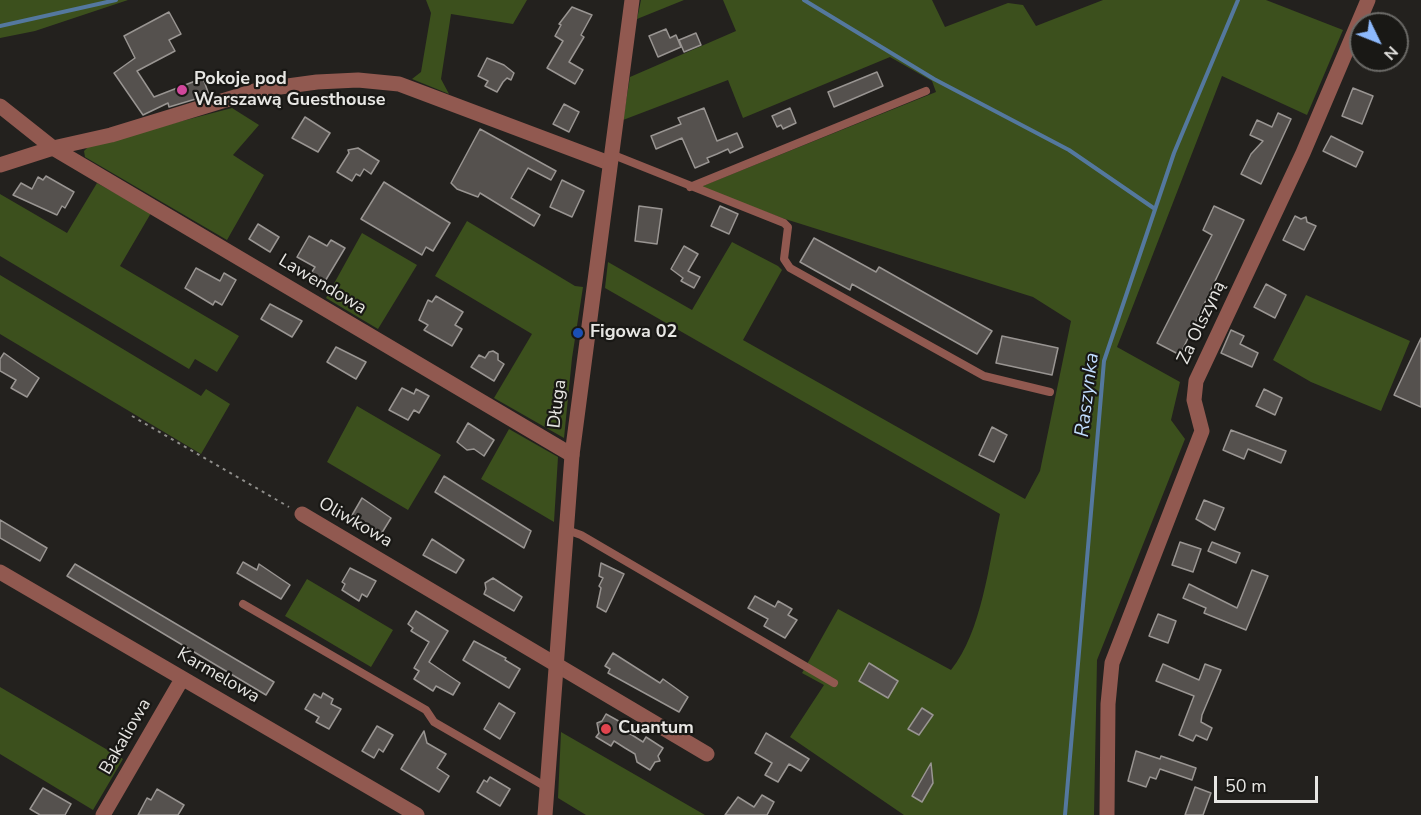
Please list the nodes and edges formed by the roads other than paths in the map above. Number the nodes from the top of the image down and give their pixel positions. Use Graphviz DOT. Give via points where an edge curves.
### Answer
graph roads {
  1 [pos="632,0"];
  2 [pos="1368,0"];
  3 [pos="927,91"];
  4 [pos="0,106"];
  5 [pos="53,148"];
  6 [pos="610,158"];
  7 [pos="0,165"];
  8 [pos="690,187"];
  9 [pos="1050,392"];
  10 [pos="572,455"];
  11 [pos="302,514"];
  12 [pos="567,530"];
  13 [pos="0,572"];
  14 [pos="243,604"];
  15 [pos="557,664"];
  16 [pos="182,679"];
  17 [pos="834,683"];
  18 [pos="707,754"];
  19 [pos="548,788"];
  20 [pos="103,815"];
  21 [pos="417,815"];
  22 [pos="545,815"];
  23 [pos="1107,815"];
  1 -- 6 [label="street, Długa"];
  2 -- 23 [label="street, Za Olszyną" via="1303,153 1196,381 1194,400 1202,432 1112,663"];
  3 -- 8 [label="lane"];
  4 -- 5 [label="street, Lawendowa"];
  5 -- 6 [label="street" via="111,135 258,90 358,80 399,84"];
  5 -- 7 [label="street"];
  5 -- 10 [label="street, Lawendowa"];
  6 -- 8 [label="lane"];
  6 -- 10 [label="street, Długa"];
  8 -- 9 [label="lane" via="784,223 788,227 784,259 790,268 984,376"];
  10 -- 12 [label="street, Długa"];
  11 -- 15 [label="street, Oliwkowa"];
  12 -- 15 [label="street, Długa"];
  12 -- 17 [label="lane"];
  13 -- 16 [label="street, Karmelowa"];
  14 -- 19 [label="lane" via="426,710 434,722"];
  15 -- 18 [label="street, Oliwkowa"];
  15 -- 19 [label="street, Długa"];
  16 -- 20 [label="street, Bakaliowa"];
  16 -- 21 [label="street, Karmelowa"];
  19 -- 22 [label="street, Długa"];
}
